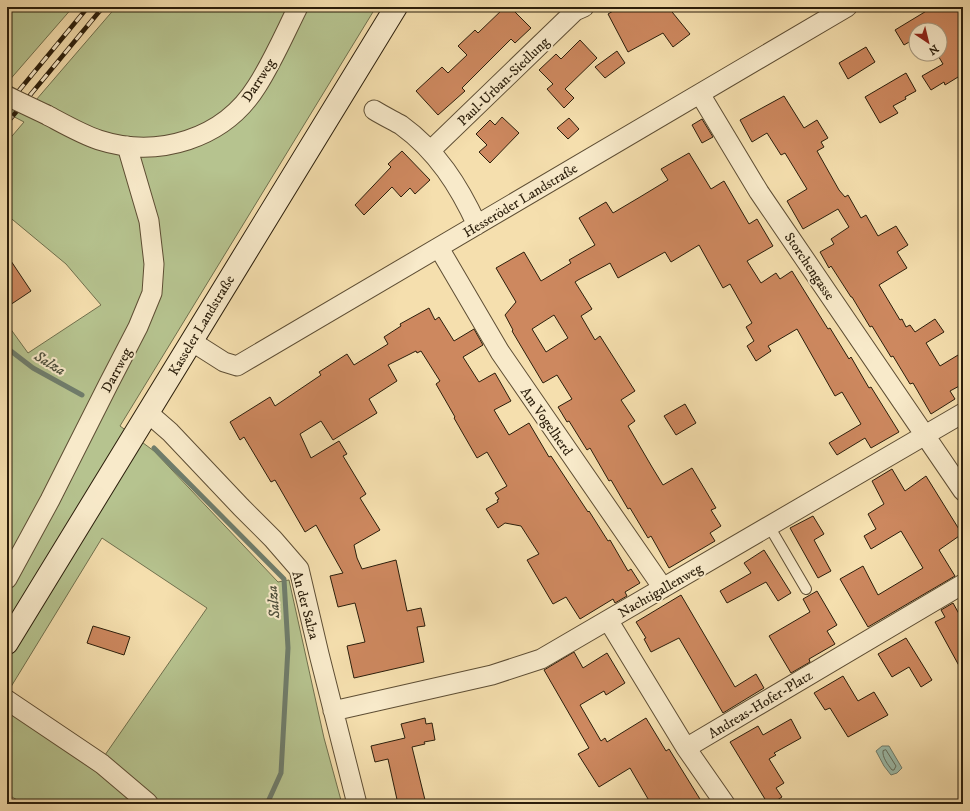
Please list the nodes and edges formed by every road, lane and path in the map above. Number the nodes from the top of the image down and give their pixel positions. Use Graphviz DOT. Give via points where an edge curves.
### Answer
graph roads {
  1 [pos="298,7"];
  2 [pos="396,7"];
  3 [pos="847,7"];
  4 [pos="579,8"];
  5 [pos="700,94"];
  6 [pos="7,96"];
  7 [pos="374,110"];
  8 [pos="127,146"];
  9 [pos="430,151"];
  10 [pos="477,225"];
  11 [pos="439,248"];
  12 [pos="191,341"];
  13 [pos="148,412"];
  14 [pos="963,413"];
  15 [pos="924,435"];
  16 [pos="963,491"];
  17 [pos="769,526"];
  18 [pos="7,579"];
  19 [pos="963,584"];
  20 [pos="663,588"];
  21 [pos="806,589"];
  22 [pos="608,620"];
  23 [pos="7,643"];
  24 [pos="7,700"];
  25 [pos="333,710"];
  26 [pos="686,748"];
  27 [pos="148,803"];
  28 [pos="357,804"];
  29 [pos="725,804"];
  1 -- 8 [label="street, Darrweg" via="257,86 237,110 217,126 173,145"];
  2 -- 12 [label="main road, Kasseler Landstraße"];
  3 -- 5 [label="street, Hesseröder Landstraße"];
  4 -- 9 [label="street, Paul-Urban-Siedlung"];
  5 -- 10 [label="street, Hesseröder Landstraße"];
  5 -- 15 [label="street, Storchengasse" via="759,192"];
  6 -- 8 [label="street, Darrweg, bridge" via="76,131"];
  7 -- 9 [label="street" via="401,126"];
  8 -- 18 [label="street, Darrweg" via="149,221 154,264 152,293 138,327"];
  9 -- 10 [label="street" via="452,177"];
  10 -- 11 [label="street, Hesseröder Landstraße"];
  11 -- 12 [label="street, Hesseröder Landstraße" via="237,366 224,362"];
  11 -- 20 [label="street, Am Vogelherd" via="500,352"];
  12 -- 13 [label="main road, Kasseler Landstraße"];
  13 -- 23 [label="main road, Kasseler Landstraße"];
  13 -- 25 [label="street, An der Salza" via="274,539 300,569"];
  14 -- 15 [label="street, Nachtigallenweg"];
  15 -- 16 [label="street"];
  15 -- 17 [label="street, Nachtigallenweg"];
  17 -- 20 [label="street, Nachtigallenweg"];
  17 -- 21 [label="lane"];
  19 -- 26 [label="street, Andreas-Hofer-Platz"];
  20 -- 22 [label="street, Nachtigallenweg"];
  22 -- 25 [label="street, Nachtigallenweg" via="541,659 520,666 492,675"];
  22 -- 26 [label="street"];
  24 -- 27 [label="street" via="102,764"];
  25 -- 28 [label="street, An der Salza"];
  26 -- 29 [label="street"];
}
